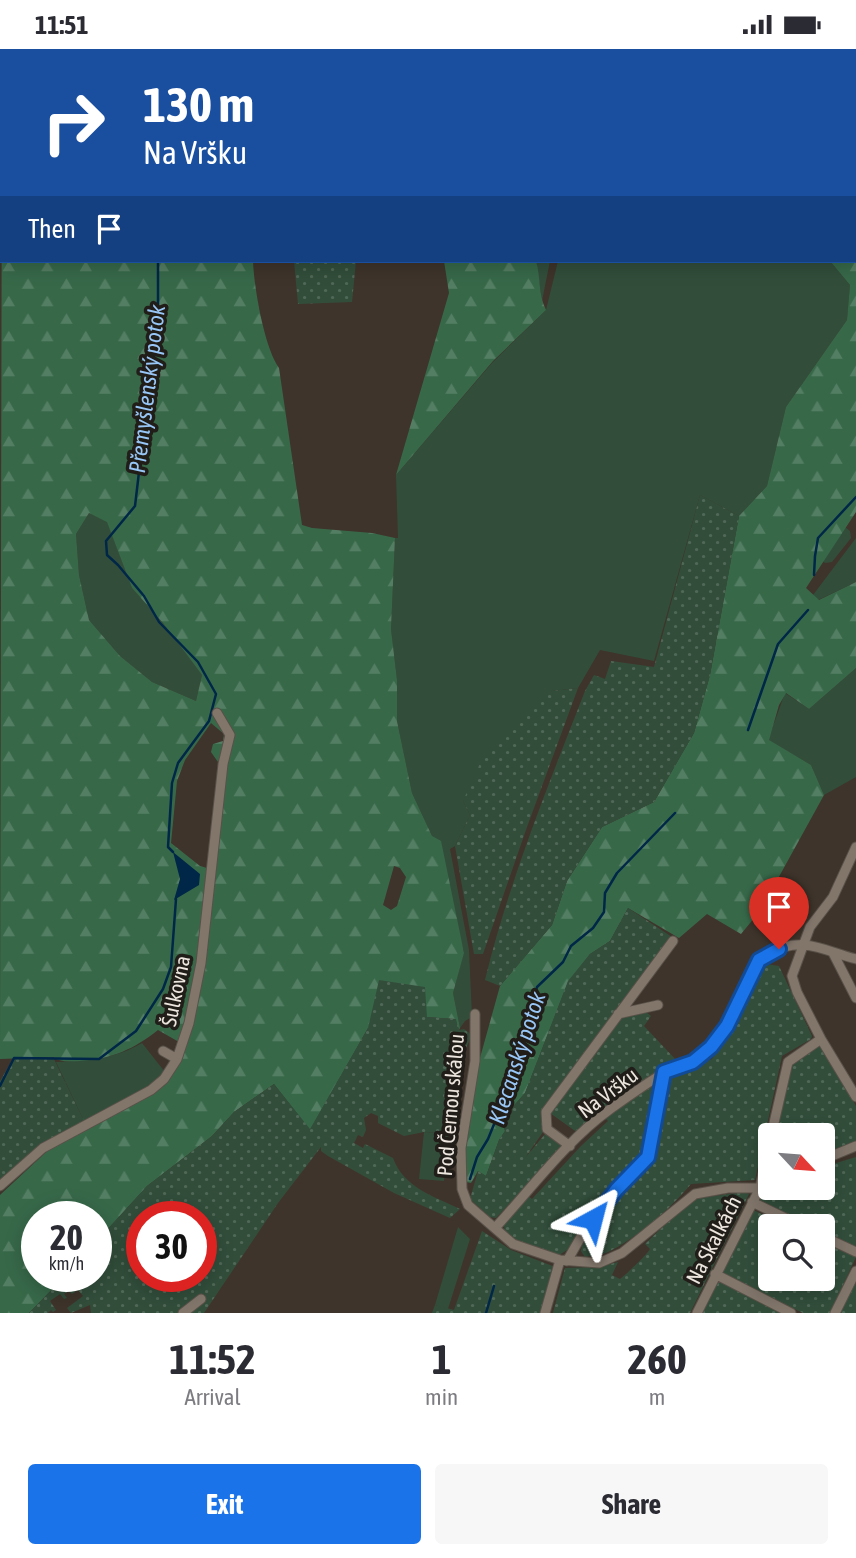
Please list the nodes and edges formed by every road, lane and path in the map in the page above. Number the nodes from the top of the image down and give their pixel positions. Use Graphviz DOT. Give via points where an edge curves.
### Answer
graph roads {
  1 [pos="217,713"];
  2 [pos="856,849"];
  3 [pos="673,941"];
  4 [pos="803,943"];
  5 [pos="833,953"];
  6 [pos="856,959"];
  7 [pos="856,998"];
  8 [pos="658,1005"];
  9 [pos="475,1014"];
  10 [pos="618,1014"];
  11 [pos="821,1039"];
  12 [pos="163,1051"];
  13 [pos="177,1059"];
  14 [pos="664,1072"];
  15 [pos="856,1097"];
  16 [pos="774,1123"];
  17 [pos="570,1146"];
  18 [pos="856,1146"];
  19 [pos="835,1155"];
  20 [pos="0,1185"];
  21 [pos="758,1188"];
  22 [pos="758,1192"];
  23 [pos="752,1202"];
  24 [pos="777,1214"];
  25 [pos="495,1228"];
  26 [pos="835,1242"];
  27 [pos="856,1252"];
  28 [pos="563,1260"];
  29 [pos="856,1271"];
  30 [pos="715,1275"];
  31 [pos="201,1299"];
  32 [pos="183,1313"];
  33 [pos="545,1313"];
  34 [pos="697,1313"];
  35 [pos="791,1313"];
  36 [pos="835,1313"];
  1 -- 13 [label="street, Šulkovna" via="230,736 201,963"];
  2 -- 4 [label="street" via="833,897"];
  3 -- 10 [label="street, Na Vršku"];
  4 -- 5 [label="street"];
  4 -- 11 [label="street" via="792,976"];
  4 -- 14 [label="street, Na Vršku" via="759,960 727,1026 711,1047 693,1062"];
  5 -- 6 [label="street"];
  5 -- 7 [label="street"];
  8 -- 10 [label="street"];
  9 -- 25 [label="street, Pod Černou skálou" via="462,1189 468,1205"];
  10 -- 17 [label="street, Na Vršku" via="546,1112 547,1129"];
  11 -- 15 [label="street"];
  11 -- 16 [label="street" via="788,1062"];
  12 -- 13 [label="street"];
  13 -- 20 [label="street, Šulkovna" via="151,1090 43,1147"];
  14 -- 17 [label="street, Na Vršku" via="606,1112"];
  14 -- 28 [label="street" via="648,1157 617,1189"];
  17 -- 25 [label="street, Na Vršku"];
  18 -- 19 [label="street"];
  21 -- 28 [label="street, Pod Černou skálou" via="695,1193 622,1253 599,1263"];
  22 -- 23 [label="street, Na Skalkách"];
  23 -- 24 [label="street"];
  23 -- 30 [label="street, Na Skalkách"];
  25 -- 28 [label="street, Pod Černou skálou" via="513,1244"];
  26 -- 27 [label="street"];
  28 -- 33 [label="street"];
  29 -- 36 [label="street"];
  30 -- 34 [label="street, Na Skalkách"];
  30 -- 35 [label="street"];
  31 -- 32 [label="street"];
}
